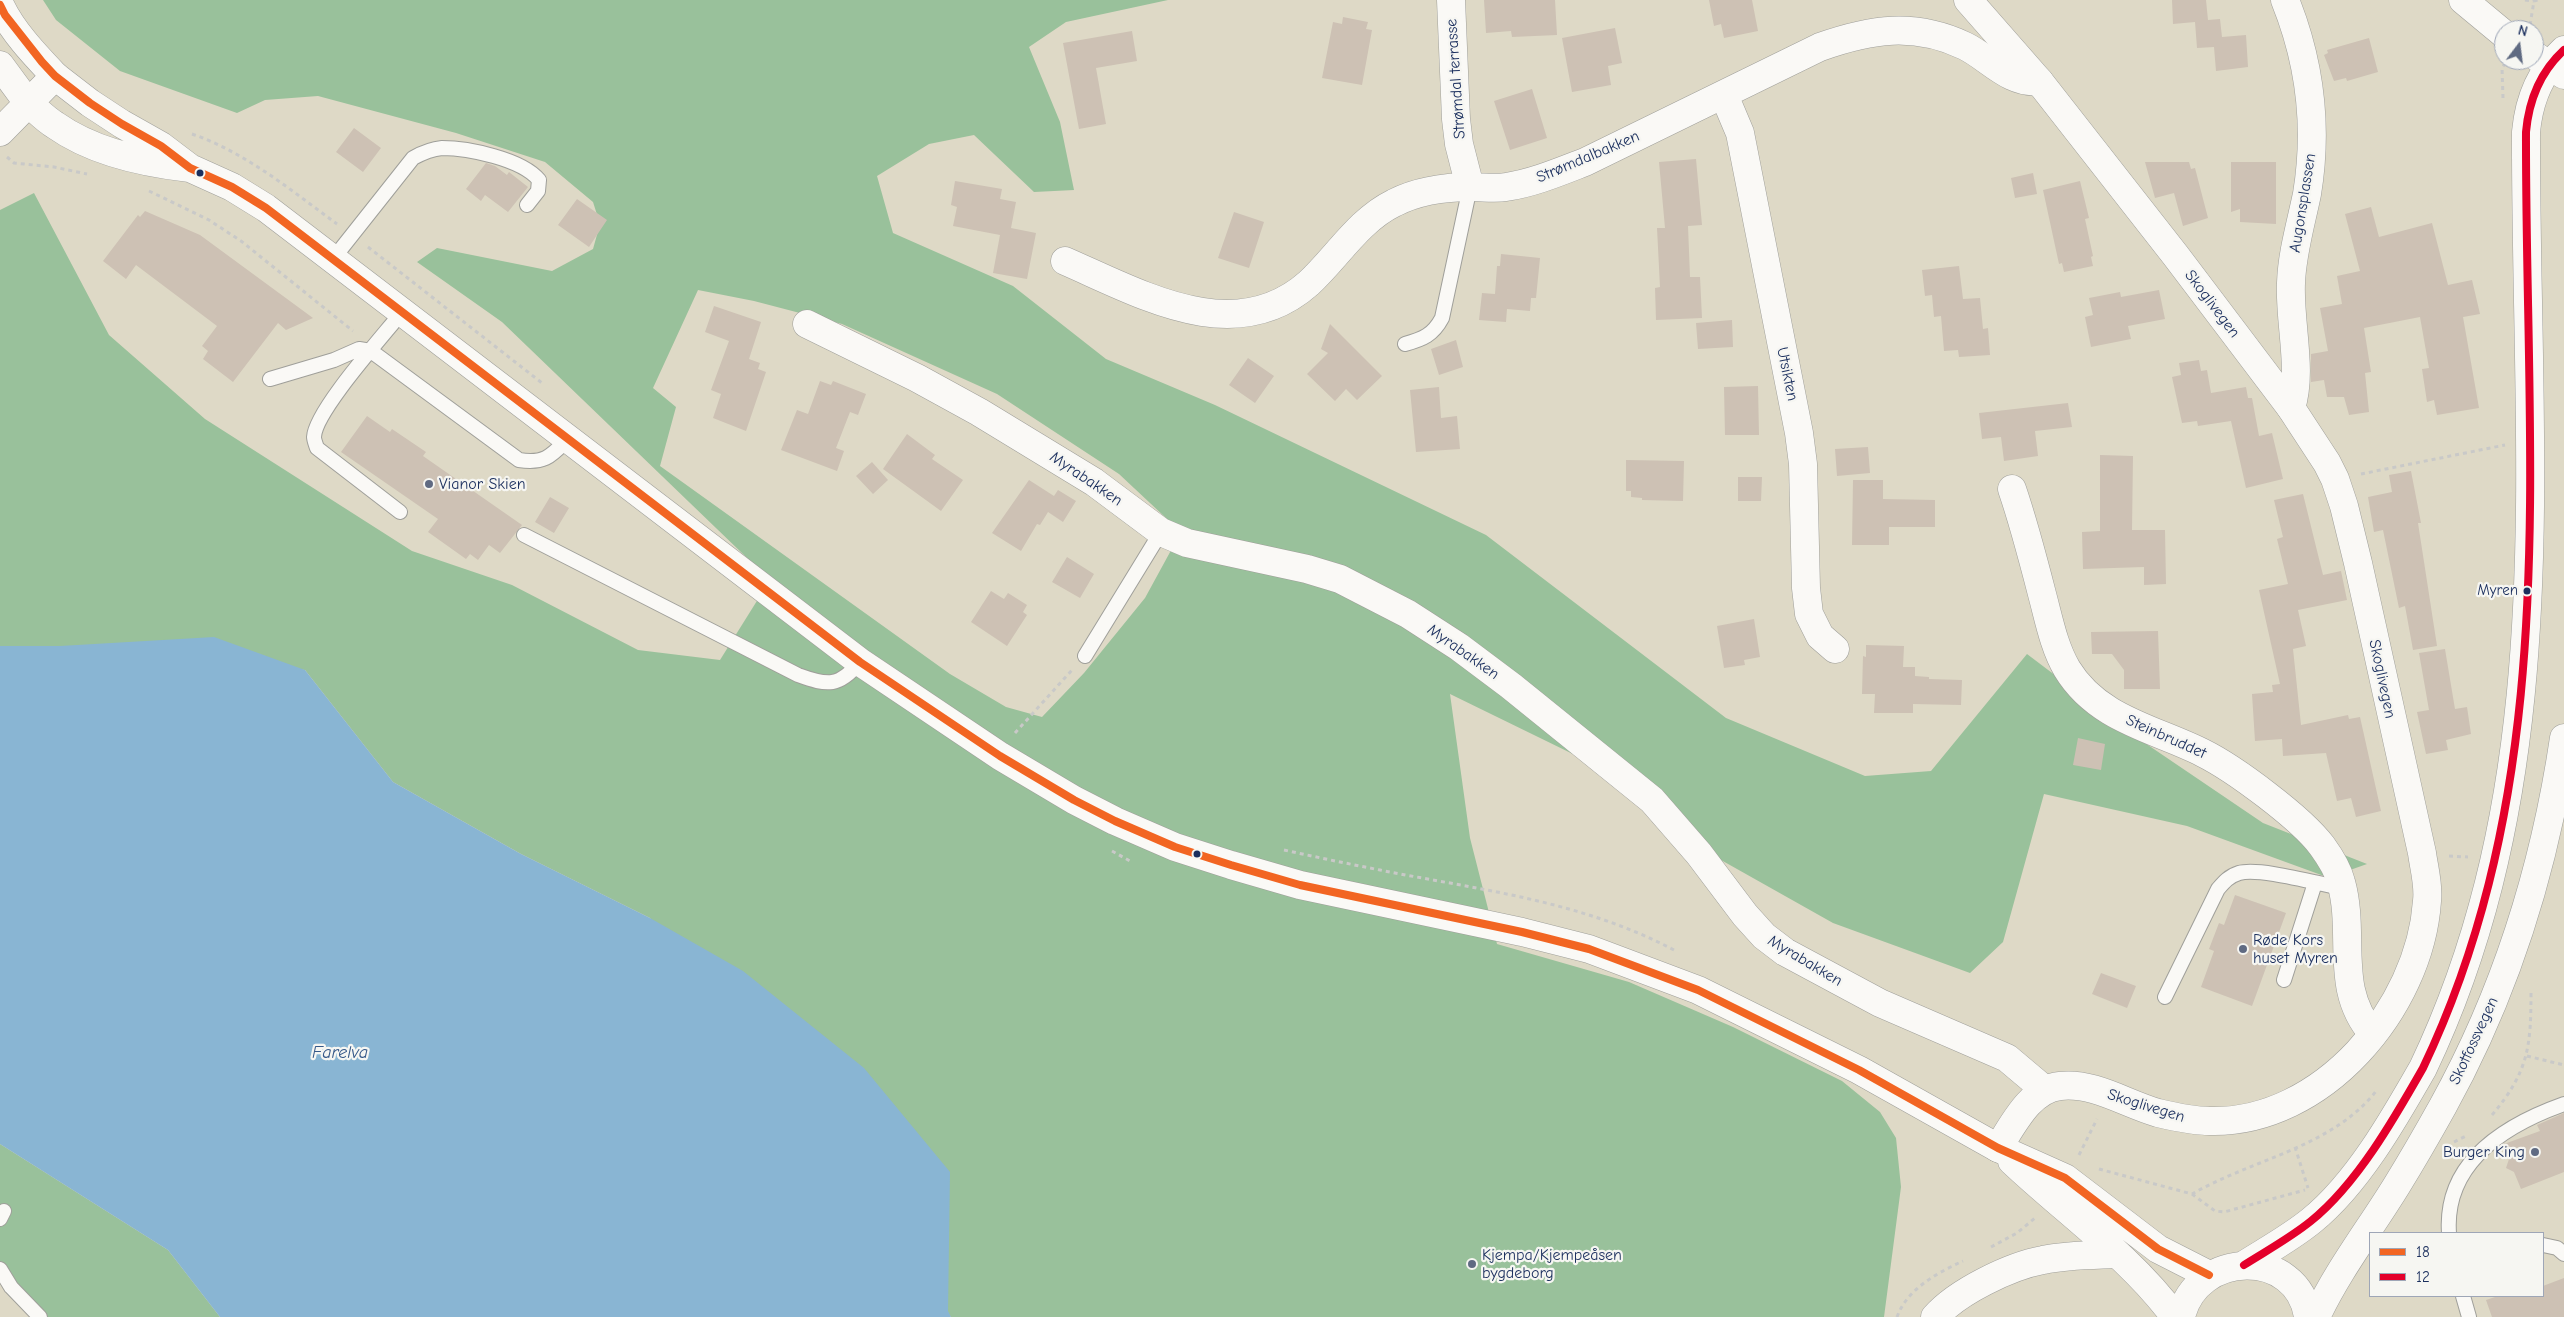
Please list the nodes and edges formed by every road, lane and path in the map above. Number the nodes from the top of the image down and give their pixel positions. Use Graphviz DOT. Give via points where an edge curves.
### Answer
graph roads {
  1 [pos="1451,0"];
  2 [pos="1968,0"];
  3 [pos="2285,0"];
  4 [pos="2463,0"];
  5 [pos="2525,0"];
  6 [pos="2538,0"];
  7 [pos="2534,1"];
  8 [pos="2,12"];
  9 [pos="2499,20"];
  10 [pos="2523,20"];
  11 [pos="2553,61"];
  12 [pos="0,65"];
  13 [pos="55,76"];
  14 [pos="2039,81"];
  15 [pos="1724,95"];
  16 [pos="28,103"];
  17 [pos="2,143"];
  18 [pos="190,168"];
  19 [pos="91,175"];
  20 [pos="1470,187"];
  21 [pos="141,188"];
  22 [pos="528,205"];
  23 [pos="333,259"];
  24 [pos="1065,261"];
  25 [pos="402,312"];
  26 [pos="807,324"];
  27 [pos="1405,344"];
  28 [pos="372,350"];
  29 [pos="270,379"];
  30 [pos="2291,408"];
  31 [pos="568,439"];
  32 [pos="2506,445"];
  33 [pos="2335,479"];
  34 [pos="2012,489"];
  35 [pos="400,512"];
  36 [pos="1162,532"];
  37 [pos="524,535"];
  38 [pos="1835,649"];
  39 [pos="1085,656"];
  40 [pos="860,662"];
  41 [pos="1015,733"];
  42 [pos="2564,738"];
  43 [pos="2422,853"];
  44 [pos="2474,858"];
  45 [pos="2315,883"];
  46 [pos="2344,894"];
  47 [pos="2284,980"];
  48 [pos="2531,990"];
  49 [pos="2165,997"];
  50 [pos="2373,1034"];
  51 [pos="2528,1056"];
  52 [pos="2564,1065"];
  53 [pos="2045,1090"];
  54 [pos="2112,1096"];
  55 [pos="2564,1104"];
  56 [pos="2488,1120"];
  57 [pos="2471,1133"];
  58 [pos="2451,1143"];
  59 [pos="2296,1147"];
  60 [pos="1998,1148"];
  61 [pos="2064,1179"];
  62 [pos="2317,1186"];
  63 [pos="2309,1189"];
  64 [pos="2192,1194"];
  65 [pos="2449,1232"];
  66 [pos="2544,1245"];
  67 [pos="1987,1249"];
  68 [pos="2115,1254"];
  69 [pos="2564,1254"];
  70 [pos="1972,1256"];
  71 [pos="2244,1265"];
  72 [pos="0,1269"];
  73 [pos="2209,1275"];
  74 [pos="2463,1297"];
  75 [pos="40,1317"];
  76 [pos="1897,1317"];
  77 [pos="1935,1317"];
  78 [pos="2175,1317"];
  79 [pos="2180,1317"];
  80 [pos="2308,1317"];
  81 [pos="2316,1317"];
  82 [pos="2469,1317"];
  1 -- 20 [label="street, Strømdal terrasse" via="1456,119"];
  2 -- 14 [label="street, Skoglivegen"];
  3 -- 30 [label="street, Augonsplassen" via="2307,74 2313,128 2307,193 2291,280 2296,383"];
  4 -- 9 [label="street"];
  5 -- 7 [label="path"];
  6 -- 7 [label="path"];
  7 -- 10 [label="path"];
  8 -- 13 [label="street"];
  11 -- 71 [label="street, Skotfossvegen" via="2536,86 2527,115 2526,132 2538,581 2532,702 2525,765 2511,840 2474,961 2440,1037 2405,1098 2334,1200 2312,1220"];
  12 -- 16 [label="street"];
  13 -- 16 [label="street"];
  13 -- 18 [label="street" via="90,104 161,146"];
  14 -- 15 [label="street, Strømdalbakken" via="2030,82 2013,76 1966,46 1940,36 1918,31 1871,31 1820,47"];
  14 -- 30 [label="street, Skoglivegen"];
  15 -- 20 [label="street, Strømdalbakken" via="1585,162 1503,187"];
  15 -- 38 [label="street, Utsikten" via="1740,132 1799,433 1809,614 1820,636"];
  16 -- 17 [label="street"];
  16 -- 18 [label="street" via="55,126 82,140 155,164"];
  17 -- 19 [label="path" via="14,163"];
  18 -- 23 [label="street" via="232,187 266,208"];
  20 -- 24 [label="street, Strømdalbakken" via="1438,189 1390,206 1373,217 1291,297 1253,312 1226,315 1182,308 1150,298"];
  20 -- 27 [label="lane" via="1442,318 1436,330 1424,339"];
  21 -- 28 [label="path" via="181,205 241,241"];
  22 -- 23 [label="lane" via="538,191 539,180 524,167 459,149 425,151 413,158"];
  23 -- 25 [label="street"];
  25 -- 28 [label="lane"];
  25 -- 31 [label="street"];
  26 -- 36 [label="street, Myrabakken" via="979,412 1094,482"];
  28 -- 29 [label="lane" via="360,349"];
  28 -- 31 [label="lane" via="519,460 543,460"];
  28 -- 35 [label="lane" via="329,404 318,422 314,437 317,448"];
  30 -- 33 [label="street, Skoglivegen"];
  31 -- 40 [label="street"];
  32 -- 33 [label="path"];
  33 -- 43 [label="street, Skoglivegen" via="2358,563"];
  34 -- 46 [label="street, Steinbruddet" via="2054,638 2068,671 2099,703 2122,718 2204,753 2258,789 2321,845 2333,863"];
  36 -- 39 [label="lane"];
  36 -- 53 [label="street, Myrabakken" via="1187,543 1340,579 1408,614 1511,686 1652,800 1699,854 1745,915 1764,936 1785,952 1880,1003 2007,1058"];
  37 -- 40 [label="lane" via="816,682 831,683 848,675"];
  39 -- 41 [label="path"];
  40 -- 60 [label="street" via="1000,756 1115,822 1175,847 1292,882 1522,932 1646,968 1757,1017 1915,1100"];
  42 -- 81 [label="street, Skotfossvegen" via="2550,820 2536,874 2499,988 2470,1055 2443,1106"];
  43 -- 44 [label="path"];
  43 -- 50 [label="street, Skoglivegen" via="2428,900 2420,943 2396,998"];
  45 -- 46 [label="lane"];
  45 -- 47 [label="lane"];
  45 -- 49 [label="lane" via="2263,874 2240,873 2226,879 2218,889"];
  46 -- 50 [label="street, Steinbruddet" via="2350,991 2361,1021"];
  48 -- 51 [label="path"];
  50 -- 54 [label="street, Skoglivegen" via="2329,1080 2297,1100 2256,1116 2233,1120 2186,1119"];
  51 -- 52 [label="path"];
  51 -- 56 [label="path" via="2516,1082"];
  53 -- 54 [label="street, Skoglivegen" via="2081,1086"];
  53 -- 60 [label="street" via="2030,1102"];
  54 -- 61 [label="path"];
  55 -- 65 [label="lane" via="2515,1126 2492,1142 2470,1164 2455,1185 2450,1199"];
  57 -- 58 [label="path"];
  59 -- 63 [label="path"];
  60 -- 61 [label="street"];
  61 -- 67 [label="path" via="2031,1223"];
  61 -- 68 [label="street"];
  61 -- 73 [label="street" via="2158,1249"];
  62 -- 63 [label="path"];
  63 -- 64 [label="path" via="2224,1212 2215,1211"];
  66 -- 69 [label="lane" via="2557,1248"];
  68 -- 77 [label="street" via="2060,1257 2017,1268 1972,1289"];
  68 -- 78 [label="street"];
  70 -- 76 [label="path" via="1946,1268 1913,1291"];
  71 -- 73 [label="street" via="2226,1267"];
  71 -- 80 [label="street" via="2261,1267 2290,1283 2301,1297"];
  72 -- 75 [label="lane" via="10,1287"];
  73 -- 79 [label="street" via="2189,1295"];
  74 -- 82 [label="lane"];
}
